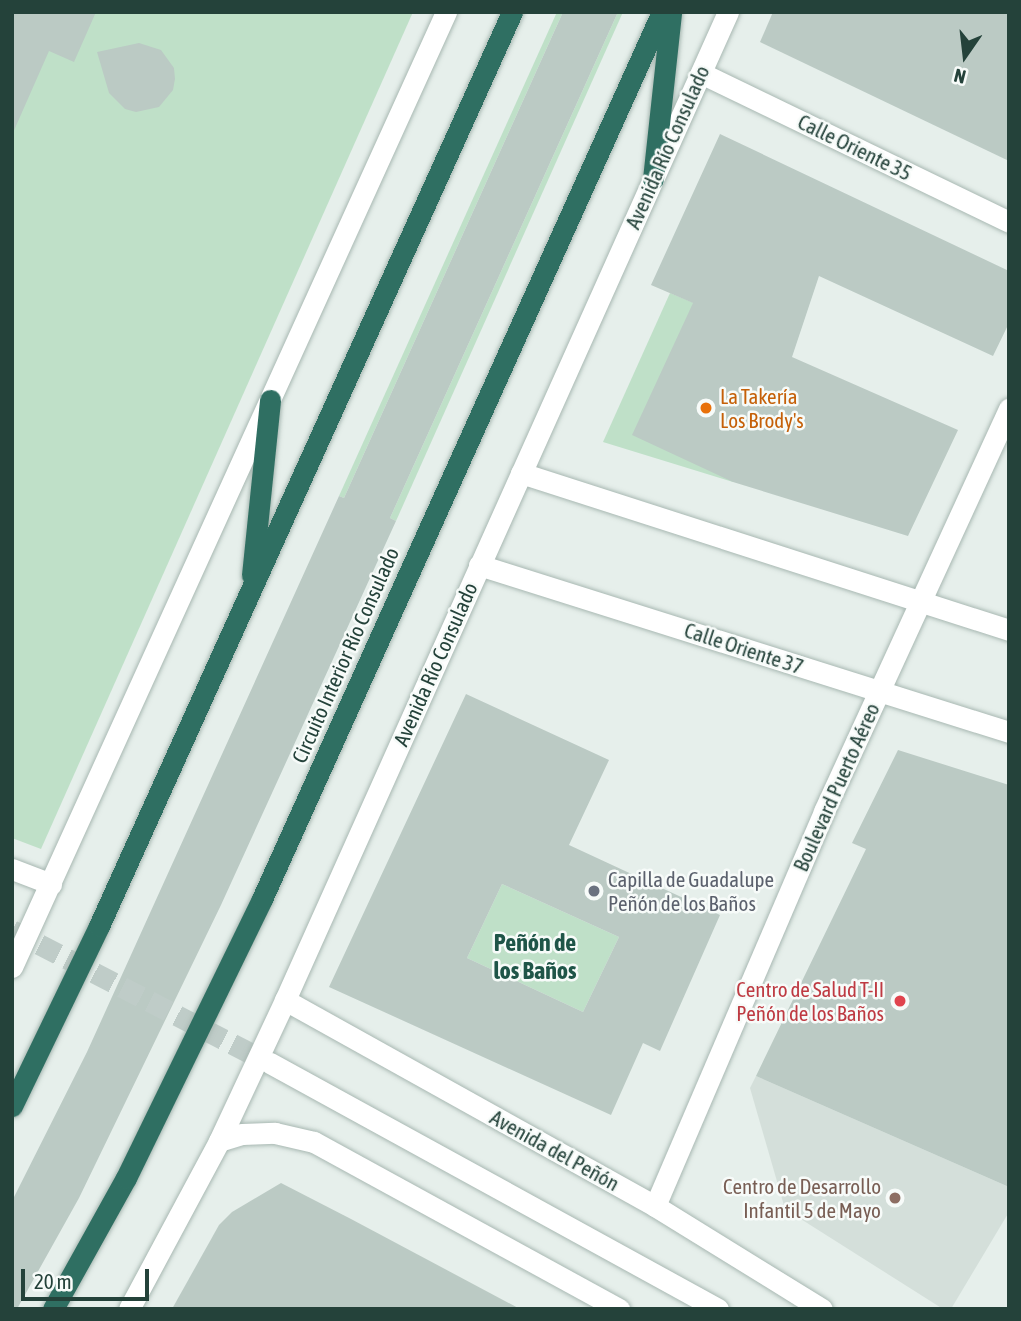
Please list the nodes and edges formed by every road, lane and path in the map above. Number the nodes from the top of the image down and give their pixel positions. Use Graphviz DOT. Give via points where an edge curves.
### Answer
graph roads {
  1 [pos="446,12"];
  2 [pos="512,12"];
  3 [pos="662,12"];
  4 [pos="671,12"];
  5 [pos="728,12"];
  6 [pos="701,73"];
  7 [pos="653,179"];
  8 [pos="1009,222"];
  9 [pos="270,400"];
  10 [pos="1009,409"];
  11 [pos="521,473"];
  12 [pos="479,565"];
  13 [pos="249,596"];
  14 [pos="921,602"];
  15 [pos="1009,630"];
  16 [pos="879,691"];
  17 [pos="1009,732"];
  18 [pos="12,869"];
  19 [pos="51,884"];
  20 [pos="12,967"];
  21 [pos="285,1000"];
  22 [pos="270,1063"];
  23 [pos="12,1106"];
  24 [pos="219,1141"];
  25 [pos="655,1206"];
  26 [pos="53,1309"];
  27 [pos="129,1309"];
  28 [pos="619,1309"];
  29 [pos="718,1309"];
  30 [pos="822,1309"];
  1 -- 9 [label="street"];
  2 -- 13 [label="highway"];
  3 -- 26 [label="highway, Circuito Interior Río Consulado" via="256,912 126,1178"];
  4 -- 7 [label="highway"];
  5 -- 6 [label="street, Avenida Río Consulado"];
  6 -- 7 [label="street, Avenida Río Consulado"];
  6 -- 8 [label="street, Calle Oriente 35"];
  7 -- 11 [label="street, Avenida Río Consulado"];
  9 -- 13 [label="highway"];
  9 -- 19 [label="street"];
  10 -- 14 [label="street, Boulevard Puerto Aéreo"];
  11 -- 12 [label="street, Avenida Río Consulado"];
  11 -- 14 [label="street"];
  12 -- 16 [label="street, Calle Oriente 37"];
  12 -- 21 [label="street, Avenida Río Consulado"];
  13 -- 23 [label="highway" via="94,939"];
  14 -- 15 [label="street"];
  14 -- 16 [label="street, Boulevard Puerto Aéreo"];
  16 -- 17 [label="street, Calle Oriente 37"];
  16 -- 25 [label="street, Boulevard Puerto Aéreo"];
  18 -- 19 [label="street"];
  19 -- 20 [label="street"];
  21 -- 24 [label="street, Avenida Río Consulado"];
  21 -- 25 [label="street, Avenida del Peñón"];
  22 -- 29 [label="street"];
  24 -- 27 [label="street, Avenida Río Consulado"];
  24 -- 28 [label="street" via="242,1134 275,1133 314,1142"];
  25 -- 30 [label="street, Avenida del Peñón"];
}
